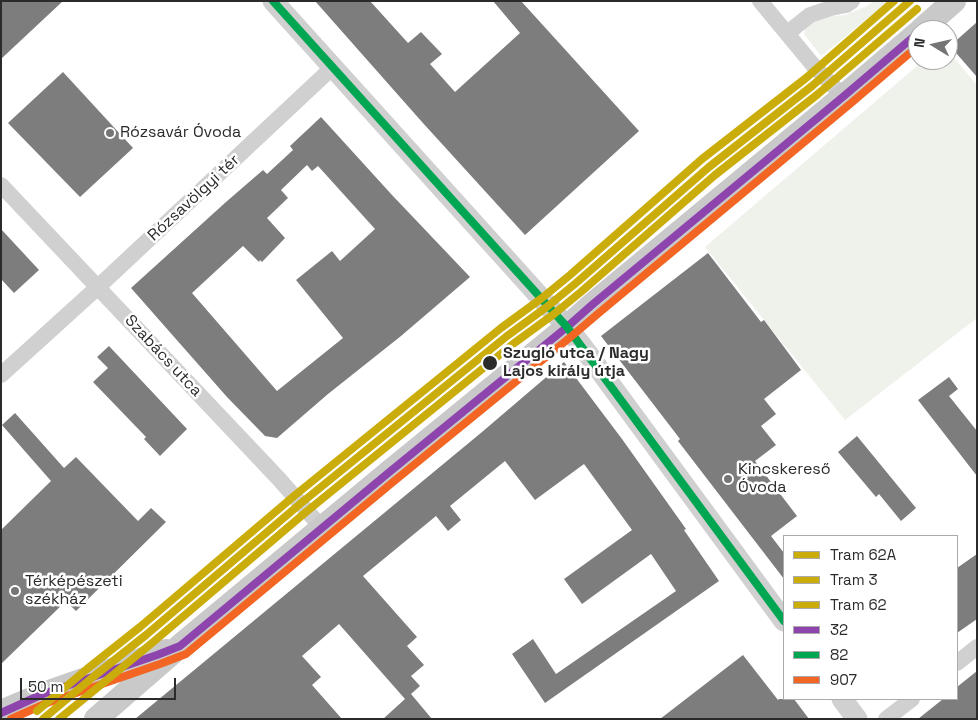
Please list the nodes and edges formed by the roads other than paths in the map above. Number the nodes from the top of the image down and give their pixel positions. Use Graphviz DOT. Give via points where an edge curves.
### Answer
graph roads {
  1 [pos="273,1"];
  2 [pos="760,1"];
  3 [pos="852,1"];
  4 [pos="954,1"];
  5 [pos="932,20"];
  6 [pos="788,34"];
  7 [pos="908,42"];
  8 [pos="333,67"];
  9 [pos="844,96"];
  10 [pos="1,185"];
  11 [pos="98,287"];
  12 [pos="566,327"];
  13 [pos="1,375"];
  14 [pos="322,528"];
  15 [pos="783,620"];
  16 [pos="180,646"];
  17 [pos="977,647"];
  18 [pos="958,662"];
  19 [pos="843,700"];
  20 [pos="911,700"];
  21 [pos="1,713"];
  22 [pos="96,719"];
  23 [pos="857,719"];
  24 [pos="886,719"];
  1 -- 8 [label="street"];
  2 -- 6 [label="street"];
  3 -- 6 [label="street" via="810,15"];
  4 -- 5 [label="main road"];
  6 -- 9 [label="street"];
  7 -- 9 [label="main road"];
  8 -- 11 [label="street, Rózsavölgyi tér"];
  8 -- 12 [label="street"];
  9 -- 12 [label="main road"];
  10 -- 11 [label="street, Szabács utca"];
  11 -- 13 [label="street, Rózsavölgyi tér"];
  11 -- 14 [label="street, Szabács utca"];
  12 -- 14 [label="main road"];
  12 -- 15 [label="street"];
  14 -- 16 [label="main road"];
  16 -- 21 [label="main road" via="43,694"];
  16 -- 22 [label="main road"];
  17 -- 18 [label="street"];
  19 -- 23 [label="street"];
  20 -- 24 [label="street"];
}
